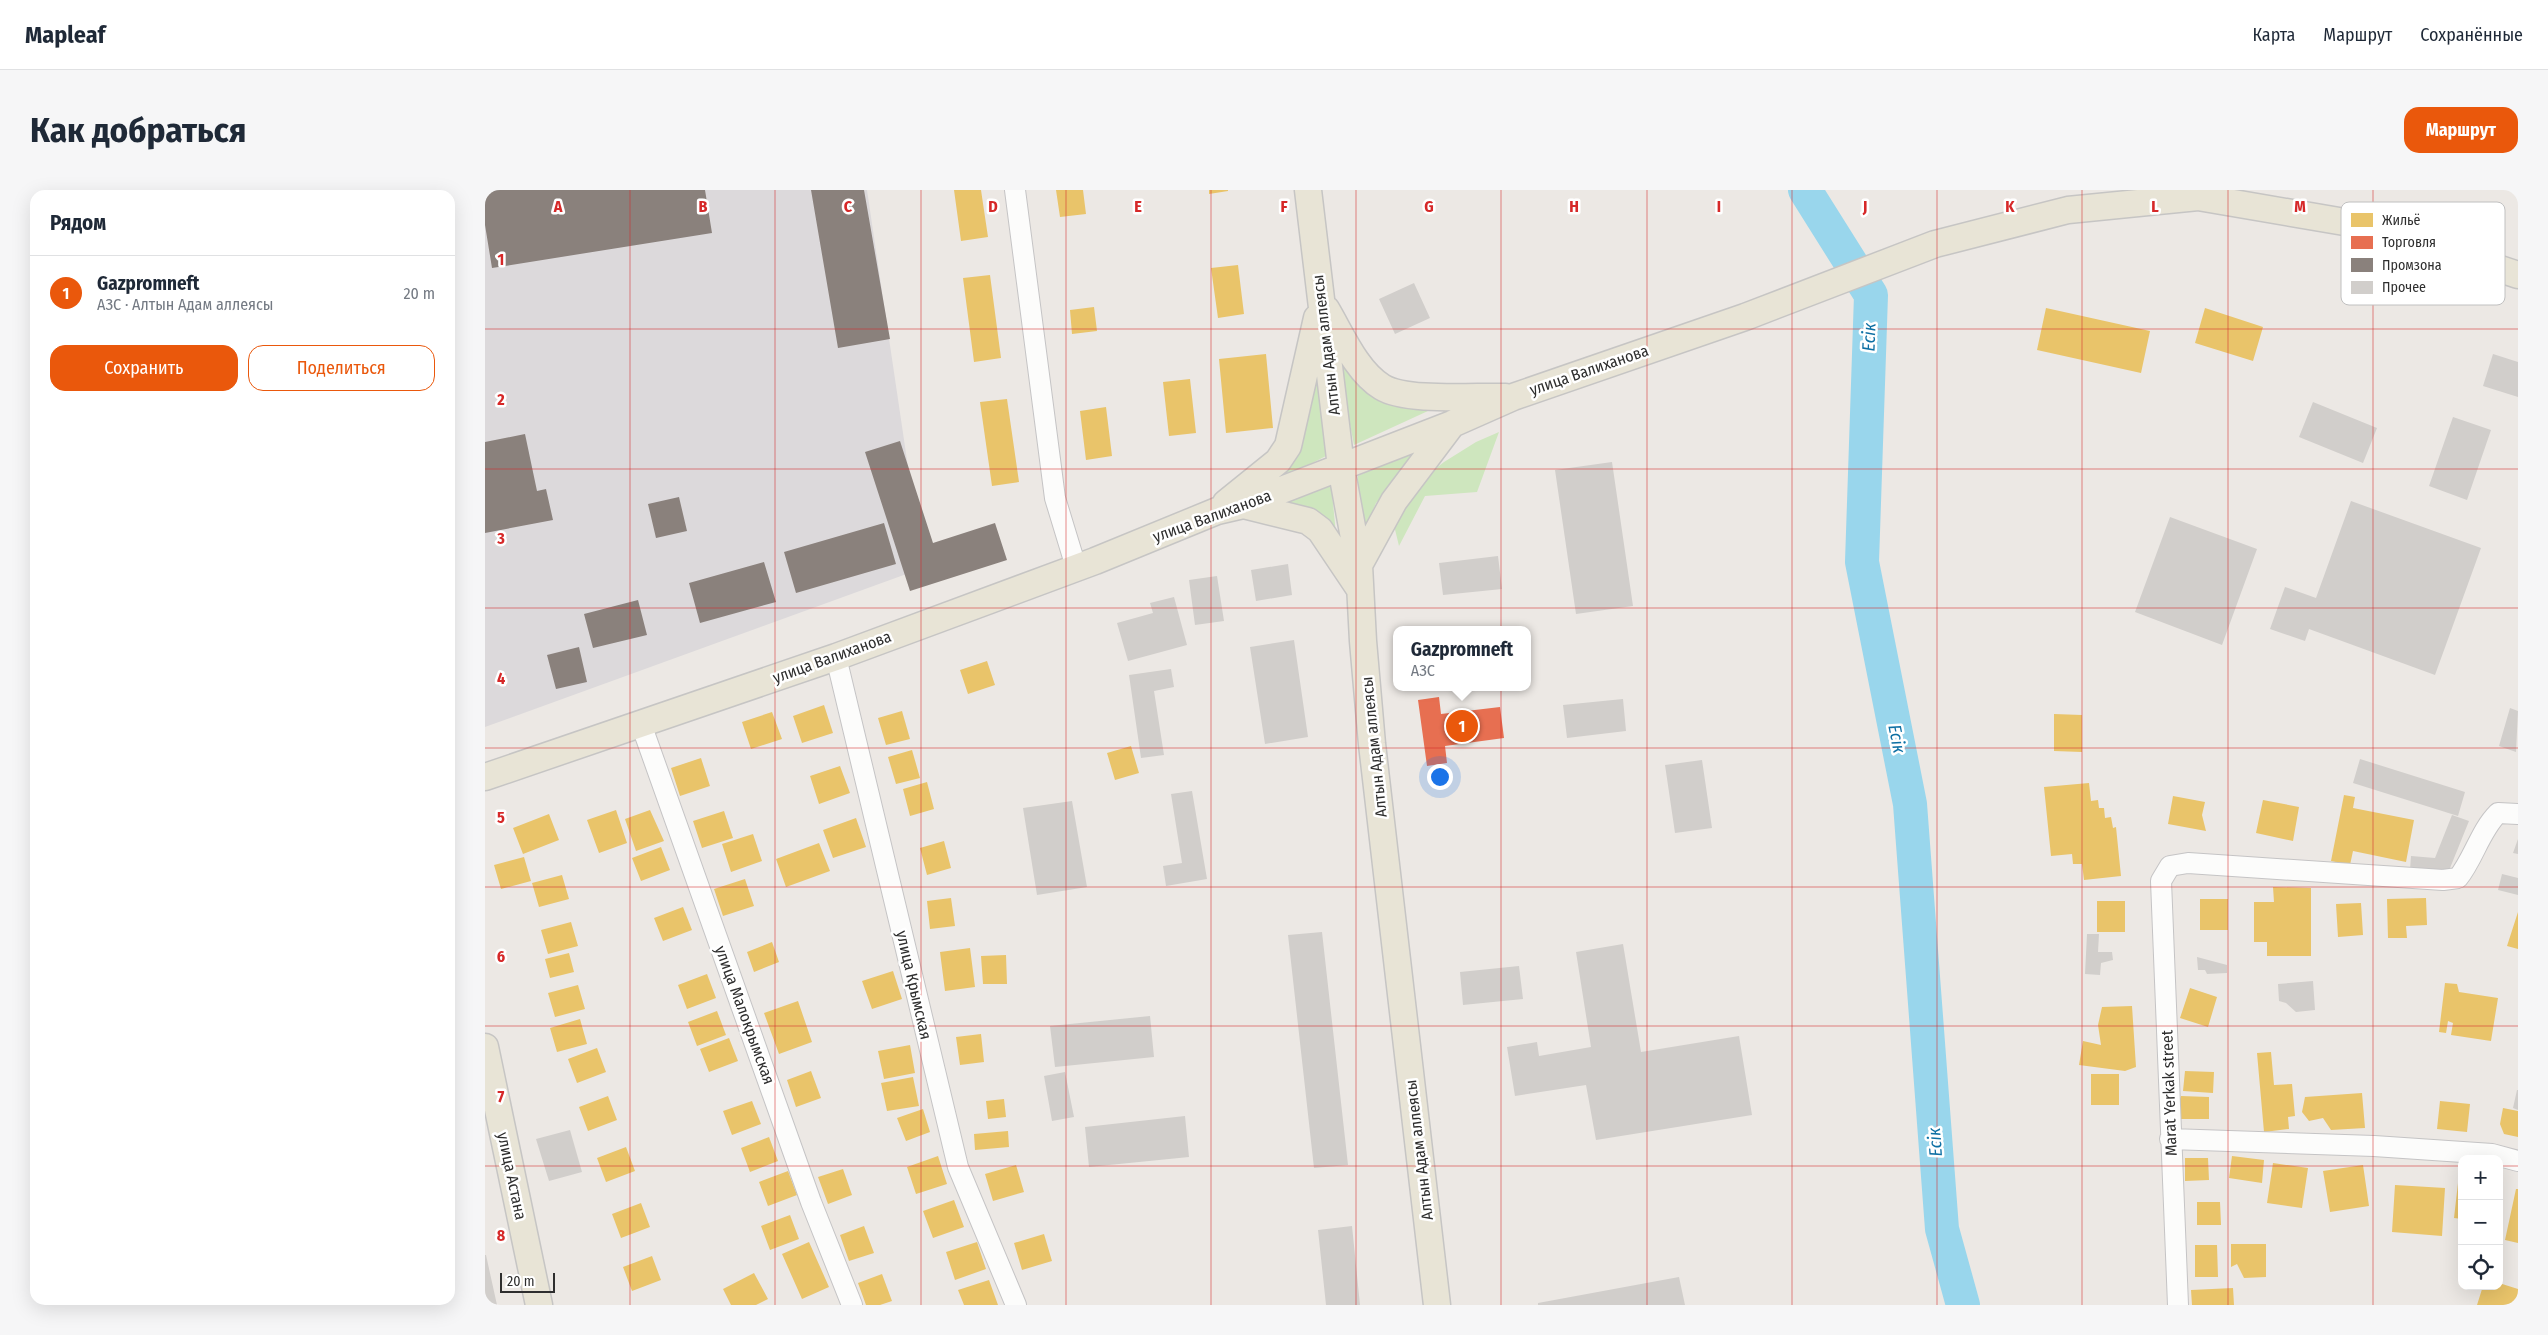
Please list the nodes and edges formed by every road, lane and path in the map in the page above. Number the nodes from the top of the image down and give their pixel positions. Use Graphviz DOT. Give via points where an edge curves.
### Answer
graph roads {
  1 [pos="1015,190"];
  2 [pos="1308,190"];
  3 [pos="2199,193"];
  4 [pos="2341,221"];
  5 [pos="2505,271"];
  6 [pos="2518,275"];
  7 [pos="1321,300"];
  8 [pos="1513,397"];
  9 [pos="1452,424"];
  10 [pos="1341,467"];
  11 [pos="1243,505"];
  12 [pos="1217,511"];
  13 [pos="1359,565"];
  14 [pos="1076,567"];
  15 [pos="1362,593"];
  16 [pos="836,657"];
  17 [pos="641,724"];
  18 [pos="485,777"];
  19 [pos="2518,814"];
  20 [pos="485,1047"];
  21 [pos="2170,1139"];
  22 [pos="2518,1161"];
  23 [pos="539,1305"];
  24 [pos="851,1305"];
  25 [pos="1015,1305"];
  26 [pos="1437,1305"];
  27 [pos="2178,1305"];
  1 -- 14 [label="street" via="1055,498"];
  2 -- 7 [label="main road, Алтын Адам аллеясы"];
  3 -- 4 [label="main road, улица Валиханова"];
  3 -- 8 [label="main road, улица Валиханова" via="2068,210 1935,244 1745,317"];
  5 -- 6 [label="main road, улица Валиханова"];
  7 -- 8 [label="main road" via="1363,368 1382,387 1405,395"];
  7 -- 10 [label="main road, Алтын Адам аллеясы"];
  7 -- 12 [label="main road" via="1288,446 1278,461"];
  8 -- 9 [label="main road, улица Валиханова"];
  9 -- 10 [label="main road, улица Валиханова"];
  9 -- 13 [label="main road" via="1394,501"];
  10 -- 11 [label="main road, улица Валиханова"];
  10 -- 13 [label="main road, Алтын Адам аллеясы"];
  11 -- 12 [label="main road, улица Валиханова"];
  11 -- 15 [label="main road" via="1308,521 1320,530"];
  12 -- 14 [label="main road, улица Валиханова"];
  13 -- 15 [label="main road, Алтын Адам аллеясы"];
  14 -- 16 [label="main road, улица Валиханова"];
  15 -- 26 [label="main road, Алтын Адам аллеясы" via="1373,744"];
  16 -- 17 [label="main road, улица Валиханова"];
  16 -- 25 [label="street, улица Крымская" via="957,1167"];
  17 -- 18 [label="main road, улица Валиханова"];
  17 -- 24 [label="street, улица Малокрымская" via="811,1202"];
  19 -- 21 [label="street, Marat Yerkak street" via="2498,813 2490,821 2458,878 2443,880 2188,863 2170,866 2161,880"];
  20 -- 23 [label="main road, улица Астана"];
  21 -- 22 [label="street" via="2374,1146 2492,1154"];
  21 -- 27 [label="street, Marat Yerkak street"];
}
